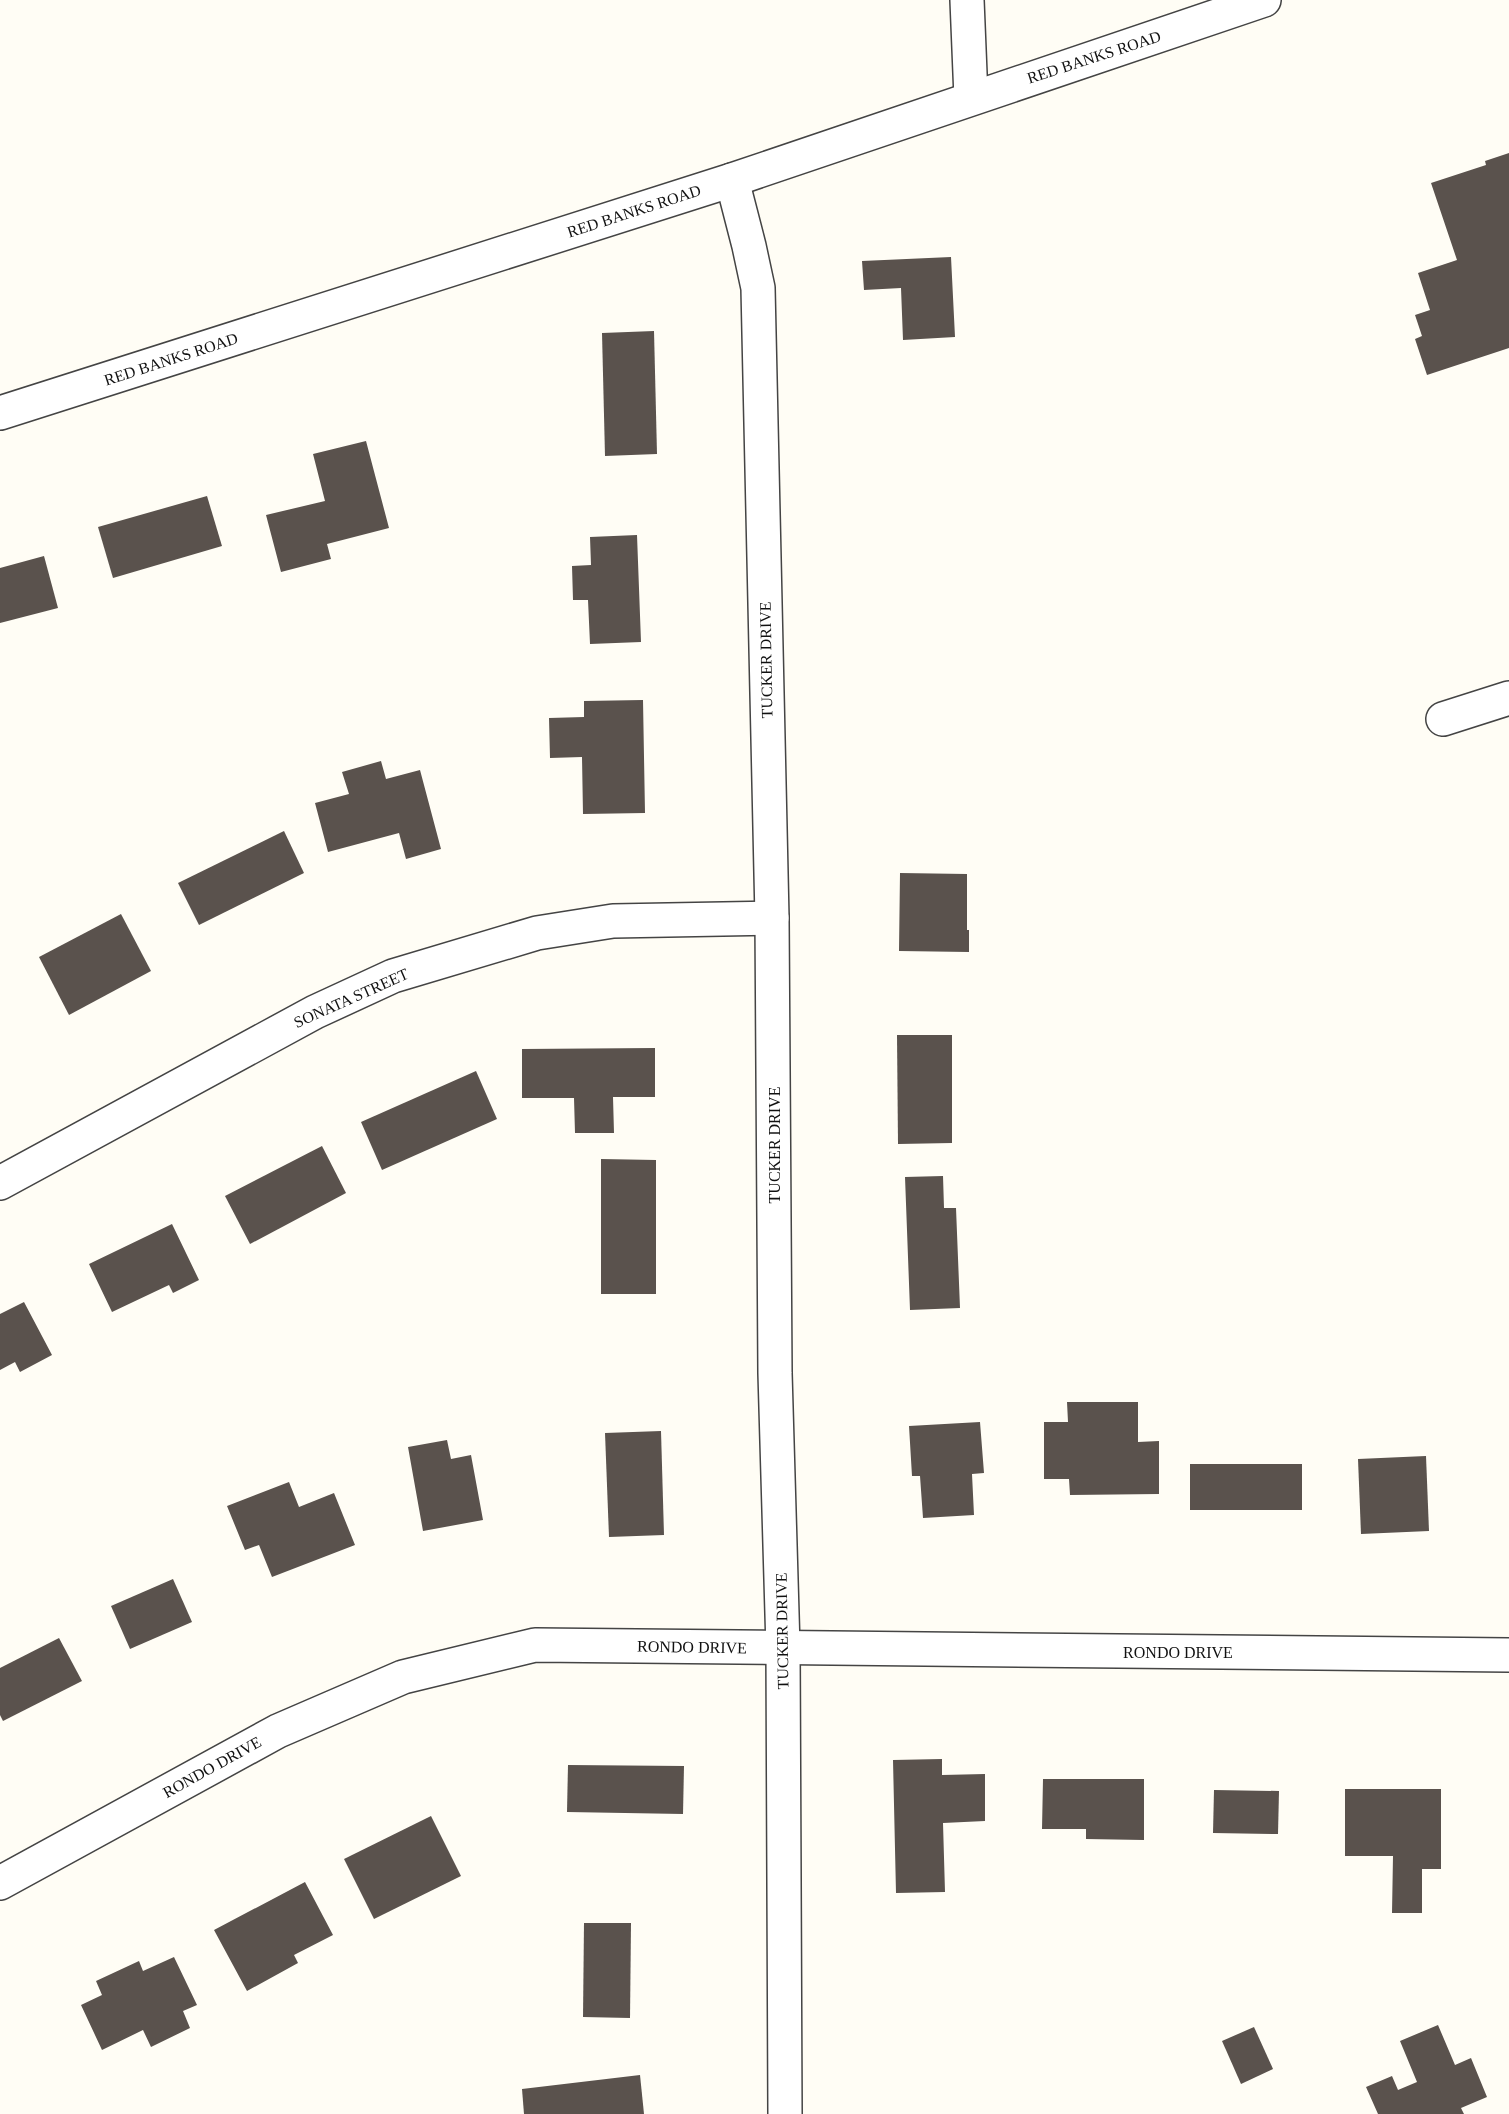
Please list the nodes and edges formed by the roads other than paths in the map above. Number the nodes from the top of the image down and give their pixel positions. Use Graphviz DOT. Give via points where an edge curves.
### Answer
graph roads {
  1 [pos="967,0"];
  2 [pos="1264,0"];
  3 [pos="971,98"];
  4 [pos="732,180"];
  5 [pos="0,413"];
  6 [pos="1509,698"];
  7 [pos="1443,719"];
  8 [pos="772,918"];
  9 [pos="0,1183"];
  10 [pos="783,1648"];
  11 [pos="1509,1655"];
  12 [pos="0,1883"];
  13 [pos="785,2114"];
  1 -- 3 [label="street"];
  2 -- 3 [label="street, RED BANKS ROAD"];
  3 -- 4 [label="street, RED BANKS ROAD"];
  4 -- 5 [label="street, RED BANKS ROAD"];
  4 -- 8 [label="street, TUCKER DRIVE" via="758,288"];
  6 -- 7 [label="street"];
  8 -- 9 [label="street, SONATA STREET" via="613,921 537,933 393,976 315,1012"];
  8 -- 10 [label="street, TUCKER DRIVE" via="775,1373"];
  10 -- 11 [label="street, RONDO DRIVE"];
  10 -- 12 [label="street, RONDO DRIVE" via="536,1645 404,1677 278,1731"];
  10 -- 13 [label="street, TUCKER DRIVE"];
}
